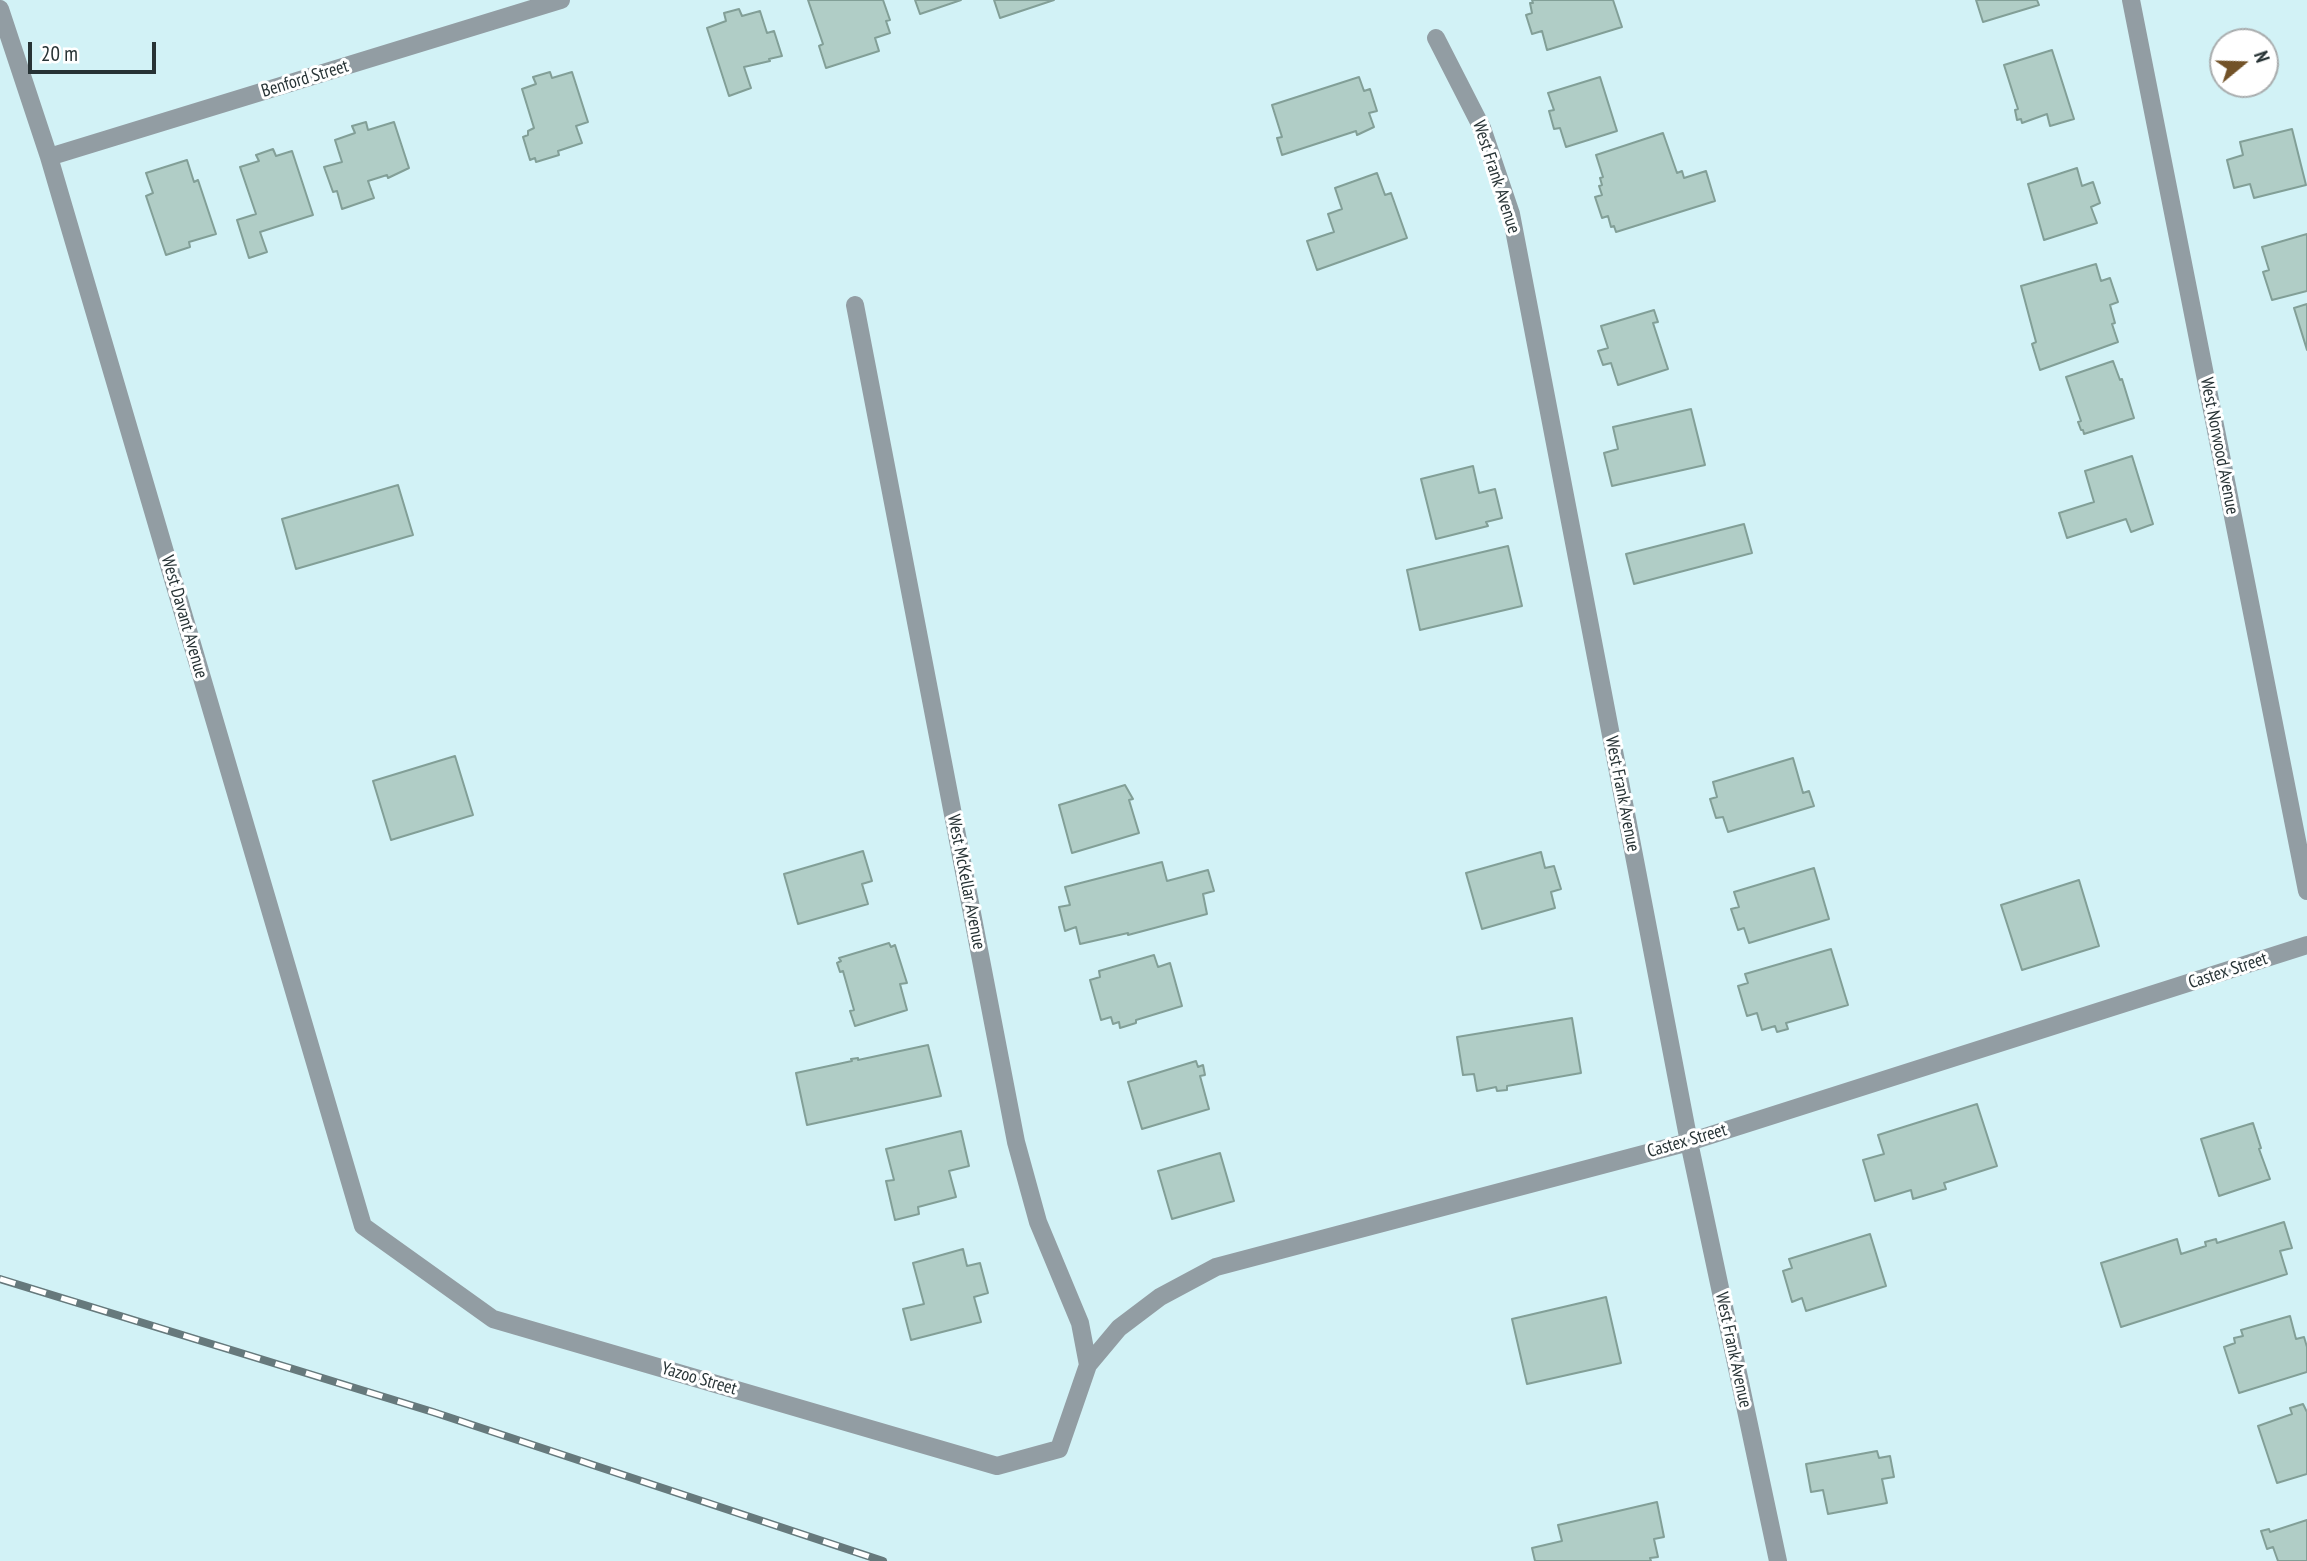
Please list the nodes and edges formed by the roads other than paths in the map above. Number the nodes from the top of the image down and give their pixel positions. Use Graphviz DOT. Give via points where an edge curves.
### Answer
graph roads {
  1 [pos="561,0"];
  2 [pos="2130,0"];
  3 [pos="0,9"];
  4 [pos="1436,38"];
  5 [pos="50,157"];
  6 [pos="855,305"];
  7 [pos="2307,891"];
  8 [pos="2307,945"];
  9 [pos="1689,1142"];
  10 [pos="363,1226"];
  11 [pos="1088,1365"];
  12 [pos="1059,1449"];
  13 [pos="1778,1561"];
  1 -- 5 [label="street, Benford Street"];
  2 -- 7 [label="street, West Norwood Avenue"];
  3 -- 5 [label="street, West Davant Avenue"];
  4 -- 9 [label="street, West Frank Avenue" via="1482,128 1511,214"];
  5 -- 10 [label="street, West Davant Avenue"];
  6 -- 11 [label="street, West McKellar Avenue" via="1016,1142 1038,1222 1080,1323"];
  8 -- 9 [label="street, Castex Street"];
  9 -- 11 [label="street, Castex Street" via="1216,1268 1149,1304 1119,1328"];
  9 -- 13 [label="street, West Frank Avenue"];
  10 -- 12 [label="street, Yazoo Street" via="493,1319 997,1466"];
  11 -- 12 [label="street, West McKellar Avenue"];
}
